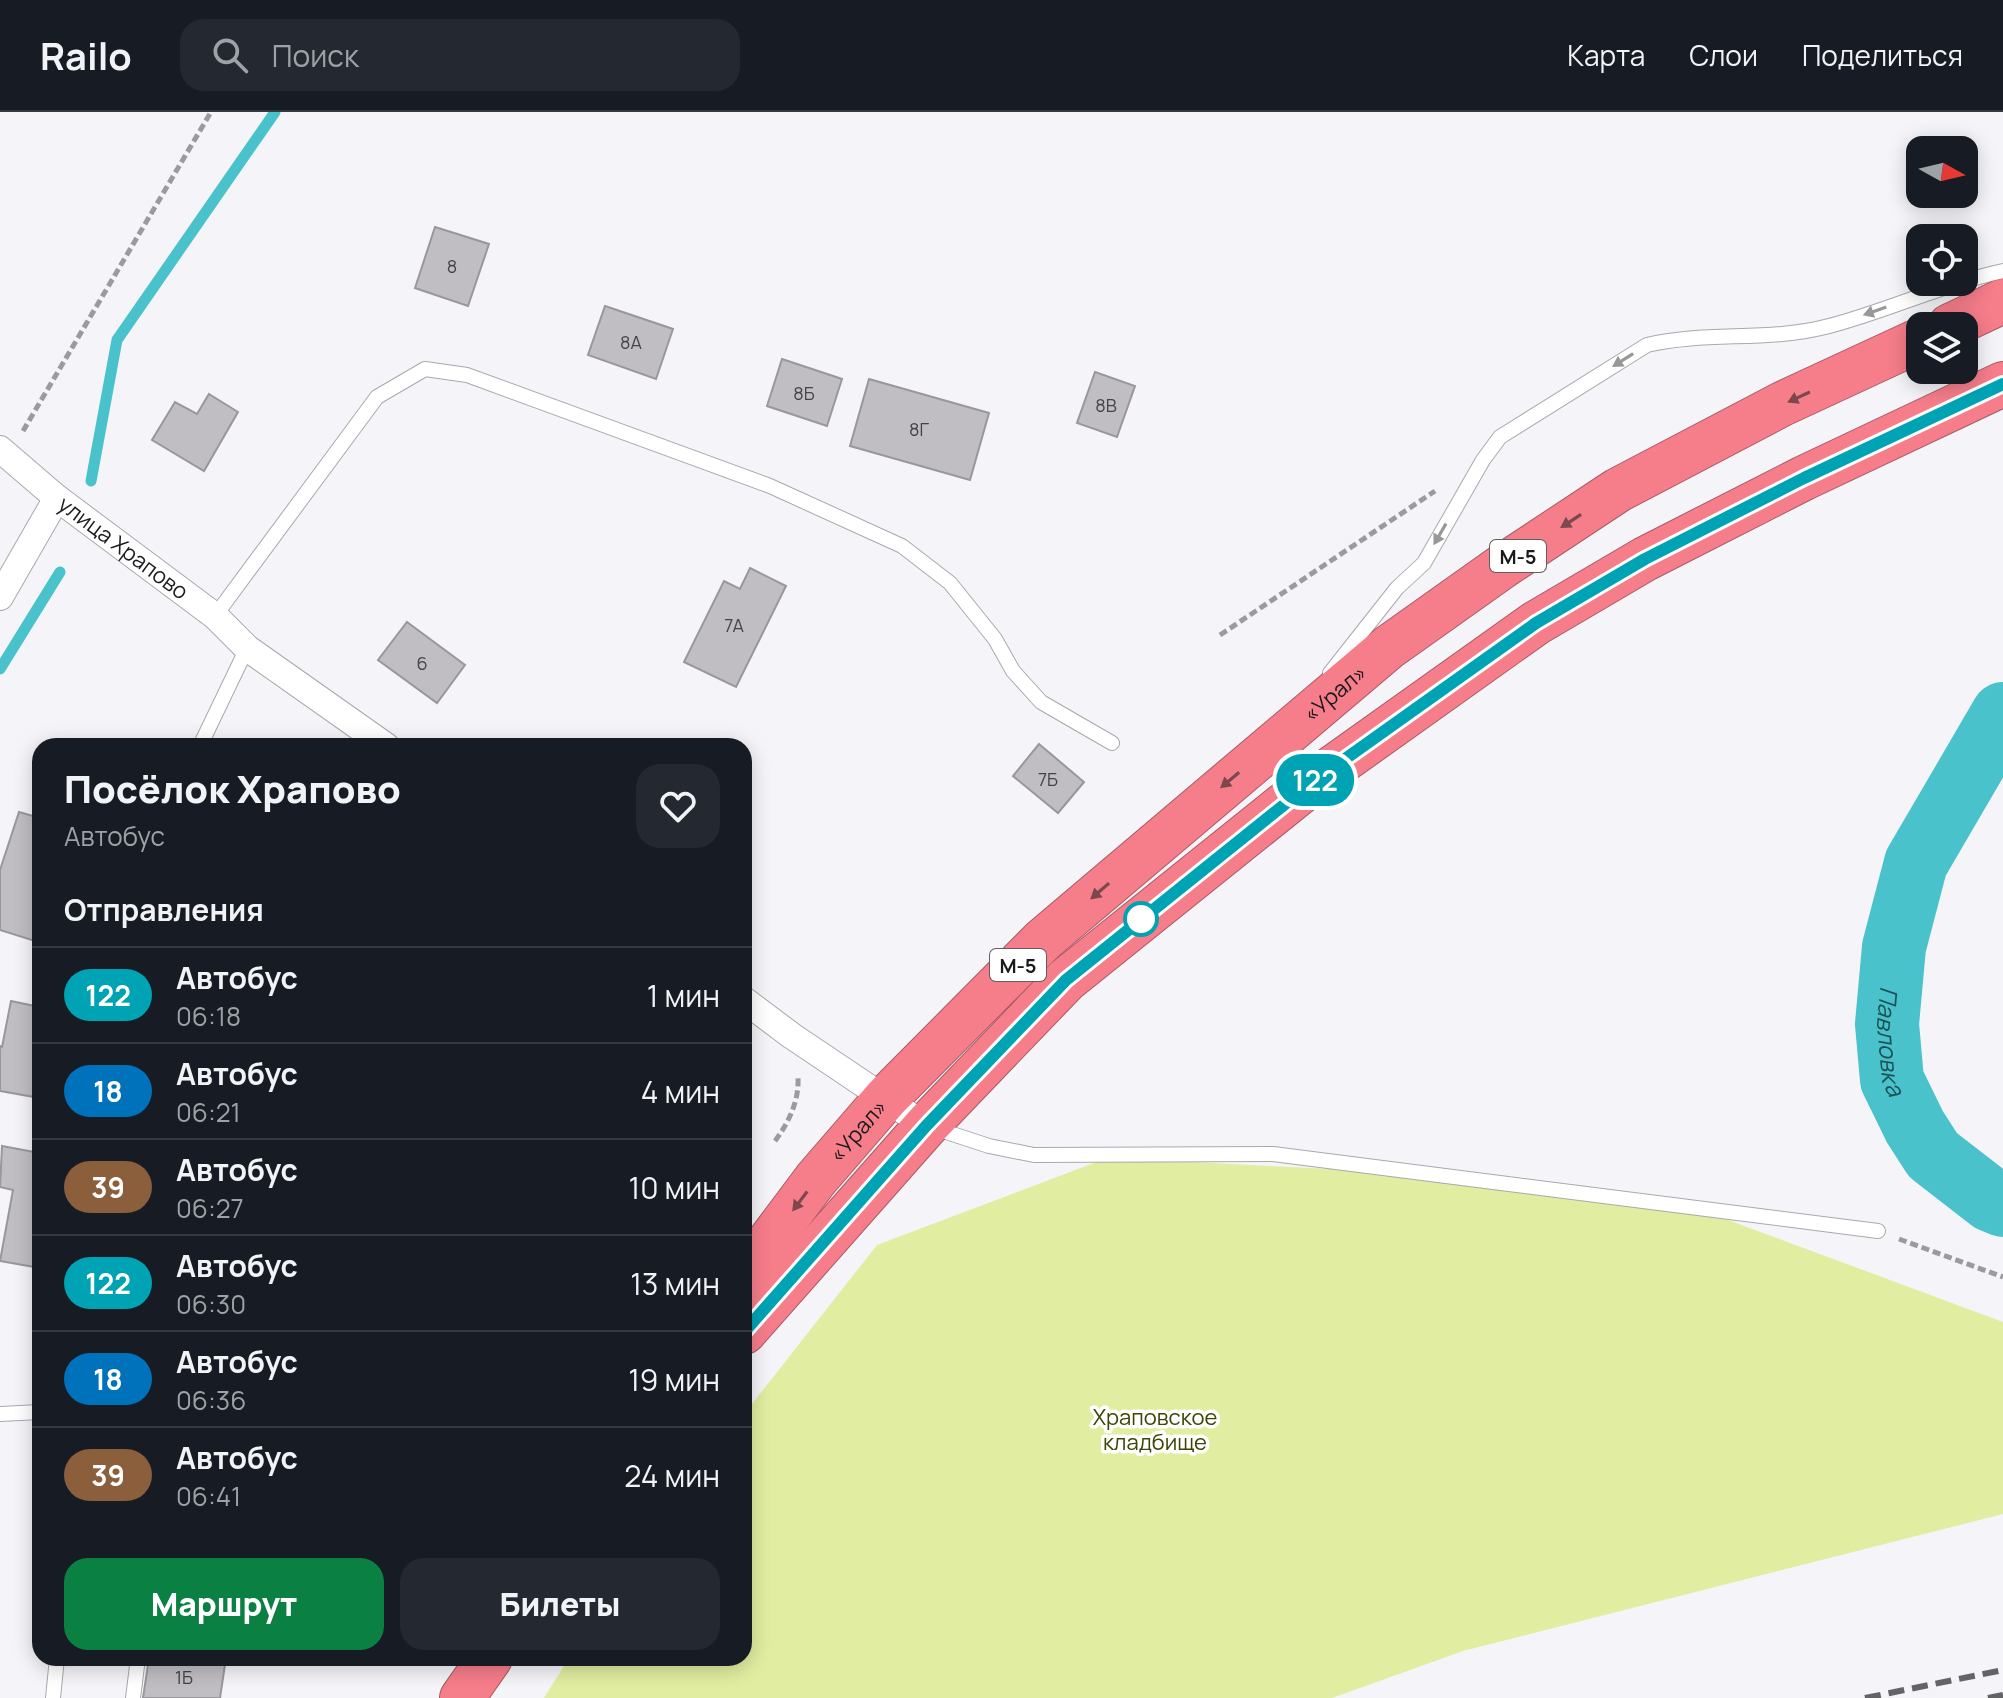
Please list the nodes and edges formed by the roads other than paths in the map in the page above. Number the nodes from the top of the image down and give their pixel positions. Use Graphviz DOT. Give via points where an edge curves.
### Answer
graph roads {
  1 [pos="2003,271"];
  2 [pos="2003,301"];
  3 [pos="1978,313"];
  4 [pos="1906,346"];
  5 [pos="2003,384"];
  6 [pos="4,453"];
  7 [pos="57,498"];
  8 [pos="0,597"];
  9 [pos="215,616"];
  10 [pos="247,648"];
  11 [pos="204,738"];
  12 [pos="375,738"];
  13 [pos="1278,740"];
  14 [pos="1112,743"];
  15 [pos="752,1006"];
  16 [pos="886,1098"];
  17 [pos="926,1126"];
  18 [pos="1878,1231"];
  19 [pos="752,1264"];
  20 [pos="752,1323"];
  21 [pos="32,1412"];
  22 [pos="0,1414"];
  23 [pos="56,1666"];
  24 [pos="137,1666"];
  25 [pos="484,1666"];
  26 [pos="53,1698"];
  27 [pos="133,1698"];
  28 [pos="462,1698"];
  1 -- 13 [label="lane, one-way" via="1827,327 1647,345 1500,437 1424,563 1397,588"];
  2 -- 3 [label="highway"];
  4 -- 13 [label="highway, «Урал» / М-5, one-way" via="1618,490 1389,647"];
  5 -- 17 [label="highway, М-5" via="1672,545 1536,623 1310,784 1078,970"];
  6 -- 7 [label="street, улица Храпово"];
  7 -- 8 [label="street"];
  7 -- 9 [label="street, улица Храпово"];
  9 -- 10 [label="street, улица Храпово"];
  9 -- 14 [label="lane" via="377,397 425,369 467,375 770,486 902,546 950,583 1041,702"];
  10 -- 11 [label="lane"];
  10 -- 12 [label="street, улица Храпово"];
  13 -- 16 [label="highway, «Урал» / М-5, one-way" via="1043,940"];
  15 -- 16 [label="street"];
  16 -- 17 [label="street"];
  16 -- 19 [label="highway, «Урал» / М-5, one-way"];
  17 -- 18 [label="lane" via="1034,1155 1273,1154"];
  17 -- 20 [label="highway, М-5"];
  21 -- 22 [label="lane"];
  23 -- 26 [label="lane"];
  24 -- 27 [label="lane"];
  25 -- 28 [label="highway"];
}
